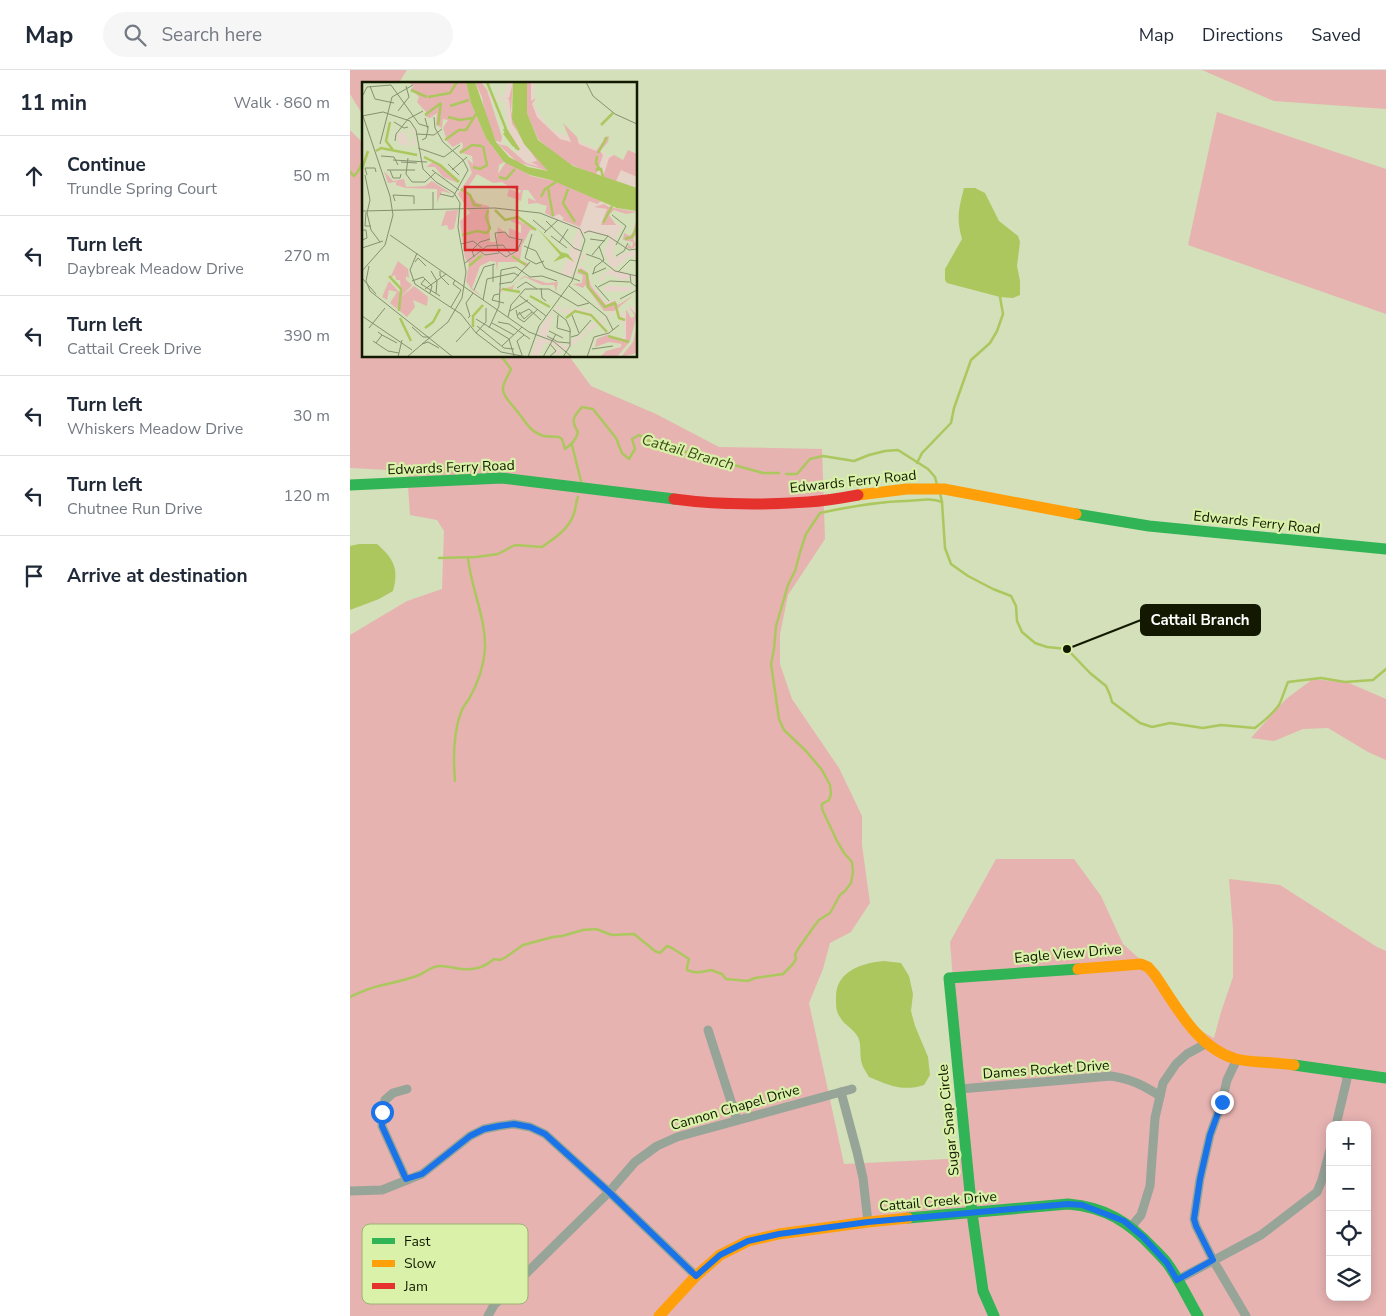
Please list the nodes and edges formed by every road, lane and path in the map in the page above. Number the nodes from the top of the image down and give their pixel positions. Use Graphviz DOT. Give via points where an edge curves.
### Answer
graph roads {
  1 [pos="350,485"];
  2 [pos="1386,549"];
  3 [pos="949,978"];
  4 [pos="708,1030"];
  5 [pos="1206,1043"];
  6 [pos="1237,1059"];
  7 [pos="1345,1072"];
  8 [pos="1386,1078"];
  9 [pos="407,1089"];
  10 [pos="852,1089"];
  11 [pos="960,1089"];
  12 [pos="841,1092"];
  13 [pos="1160,1096"];
  14 [pos="737,1120"];
  15 [pos="1337,1121"];
  16 [pos="1326,1165"];
  17 [pos="406,1179"];
  18 [pos="350,1191"];
  19 [pos="609,1192"];
  20 [pos="972,1213"];
  21 [pos="868,1222"];
  22 [pos="1131,1227"];
  23 [pos="1213,1260"];
  24 [pos="528,1272"];
  25 [pos="696,1276"];
  26 [pos="1177,1280"];
  27 [pos="495,1304"];
  28 [pos="488,1316"];
  29 [pos="659,1316"];
  30 [pos="994,1316"];
  31 [pos="1198,1316"];
  32 [pos="1246,1316"];
  1 -- 2 [label="street, Edwards Ferry Road" via="502,478 696,502 744,504 809,502 907,489 939,489 1148,526"];
  3 -- 5 [label="street, Eagle View Drive" via="1140,964 1155,975 1194,1032"];
  3 -- 11 [label="street, Sugar Snap Circle"];
  4 -- 14 [label="street"];
  5 -- 6 [label="street, Eagle View Drive"];
  5 -- 13 [label="street" via="1176,1064 1163,1083"];
  6 -- 7 [label="street, Eagle View Drive"];
  6 -- 23 [label="street" via="1210,1135 1194,1219"];
  7 -- 8 [label="street, Eagle View Drive"];
  7 -- 15 [label="street" via="1347,1079"];
  9 -- 17 [label="street" via="393,1093 385,1100 382,1112 382,1126"];
  10 -- 12 [label="street, Cannon Chapel Drive"];
  11 -- 13 [label="street, Dames Rocket Drive" via="1110,1076 1126,1078"];
  11 -- 20 [label="street, Sugar Snap Circle"];
  12 -- 14 [label="street, Cannon Chapel Drive"];
  12 -- 21 [label="street" via="858,1152"];
  13 -- 22 [label="street" via="1155,1118 1150,1186 1142,1215"];
  14 -- 19 [label="street, Cannon Chapel Drive" via="657,1146 634,1162"];
  16 -- 23 [label="street" via="1317,1192 1261,1235"];
  17 -- 18 [label="street" via="382,1190"];
  17 -- 19 [label="street" via="422,1174 470,1136 484,1129 514,1124 545,1134"];
  19 -- 24 [label="street, Cannon Chapel Drive"];
  19 -- 25 [label="street"];
  20 -- 21 [label="street, Cattail Creek Drive"];
  20 -- 22 [label="street, Cattail Creek Drive" via="1082,1205 1124,1221"];
  20 -- 30 [label="street, Sugar Snap Circle" via="983,1291"];
  21 -- 25 [label="street, Cattail Creek Drive" via="748,1241 720,1255"];
  22 -- 26 [label="street, Cattail Creek Drive" via="1167,1263"];
  23 -- 26 [label="street"];
  23 -- 32 [label="street"];
  25 -- 29 [label="street, Cattail Creek Drive"];
  26 -- 31 [label="street, Cattail Creek Drive"];
  27 -- 28 [label="street, Cannon Chapel Drive"];
}
